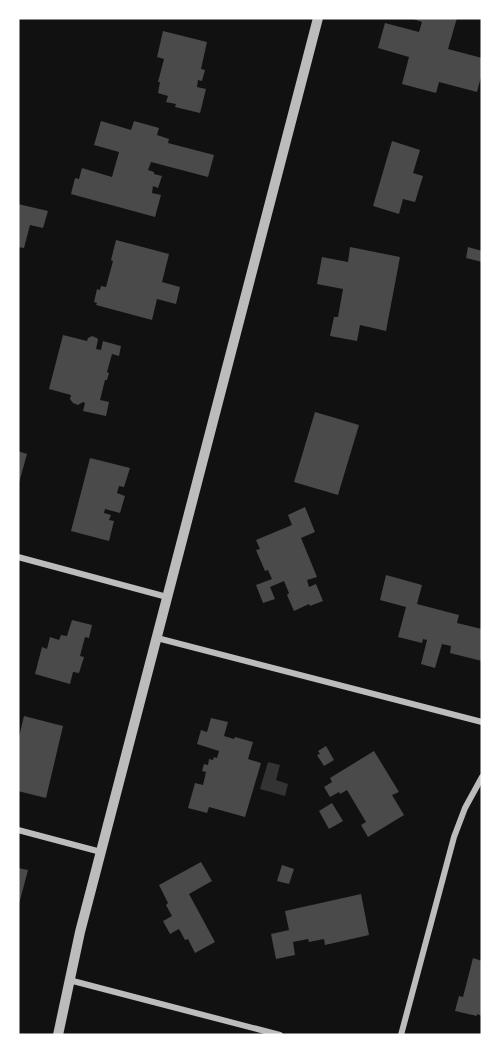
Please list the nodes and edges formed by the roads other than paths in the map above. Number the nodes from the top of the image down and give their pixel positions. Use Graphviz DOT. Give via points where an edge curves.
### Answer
graph roads {
  1 [pos="318,18"];
  2 [pos="18,557"];
  3 [pos="167,597"];
  4 [pos="157,638"];
  5 [pos="482,722"];
  6 [pos="482,777"];
  7 [pos="18,830"];
  8 [pos="101,852"];
  9 [pos="69,980"];
  10 [pos="58,1035"];
  11 [pos="280,1035"];
  12 [pos="401,1035"];
  1 -- 3 [label="street"];
  2 -- 3 [label="street"];
  3 -- 4 [label="street"];
  4 -- 5 [label="street"];
  4 -- 8 [label="street"];
  6 -- 12 [label="street" via="454,837"];
  7 -- 8 [label="street"];
  8 -- 9 [label="street"];
  9 -- 10 [label="street"];
  9 -- 11 [label="street"];
}
